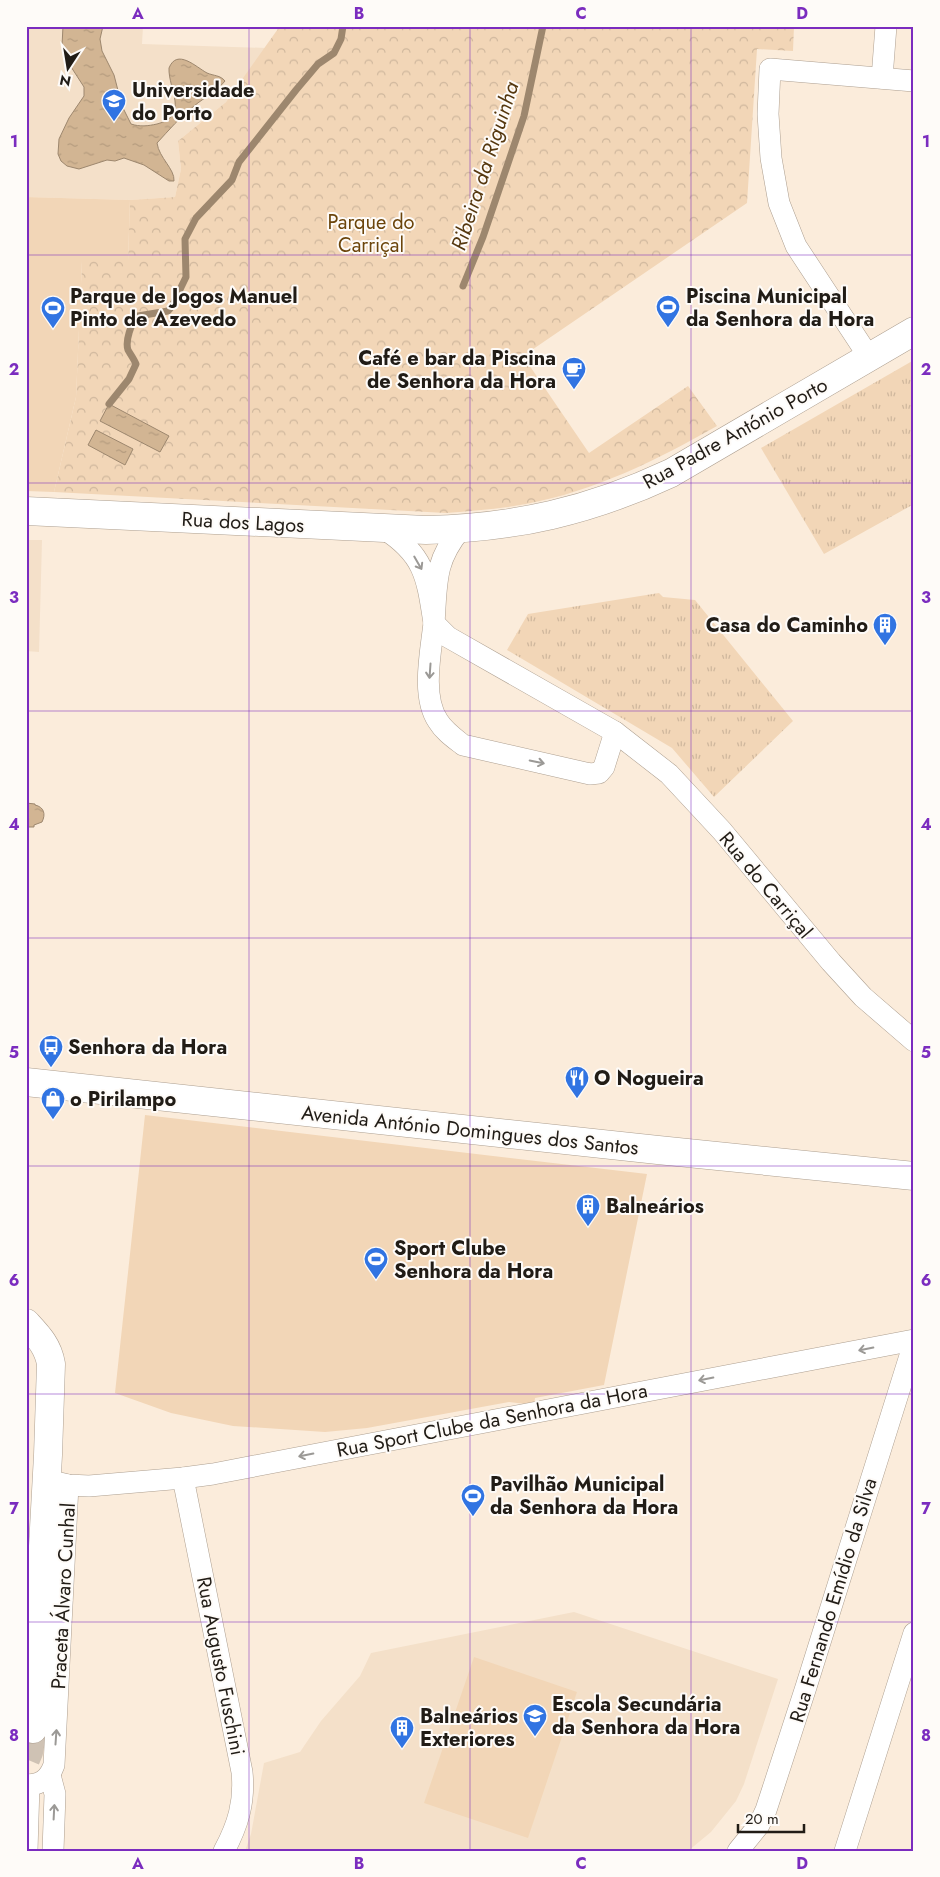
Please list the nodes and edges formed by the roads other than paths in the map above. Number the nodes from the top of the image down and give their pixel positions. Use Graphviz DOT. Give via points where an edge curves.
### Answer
graph roads {
  1 [pos="886,26"];
  2 [pos="882,78"];
  3 [pos="914,81"];
  4 [pos="914,331"];
  5 [pos="870,357"];
  6 [pos="26,511"];
  7 [pos="384,529"];
  8 [pos="460,530"];
  9 [pos="434,622"];
  10 [pos="616,732"];
  11 [pos="914,1041"];
  12 [pos="26,1082"];
  13 [pos="914,1176"];
  14 [pos="26,1323"];
  15 [pos="914,1342"];
  16 [pos="182,1478"];
  17 [pos="57,1482"];
  18 [pos="914,1633"];
  19 [pos="33,1729"];
  20 [pos="50,1775"];
  21 [pos="28,1785"];
  22 [pos="27,1851"];
  23 [pos="53,1851"];
  24 [pos="224,1851"];
  25 [pos="739,1851"];
  26 [pos="845,1851"];
  1 -- 2 [label="street"];
  2 -- 3 [label="street"];
  2 -- 5 [label="street" via="770,69 768,114 779,203 796,246"];
  4 -- 5 [label="street, Rua Padre António Porto"];
  5 -- 8 [label="street, Rua Padre António Porto" via="670,473 632,491 564,513"];
  6 -- 7 [label="street, Rua dos Lagos"];
  7 -- 8 [label="street, Rua dos Lagos"];
  7 -- 9 [label="street, one-way" via="405,544 419,564 428,584"];
  8 -- 9 [label="street" via="442,558"];
  9 -- 10 [label="street, Rua do Carriçal" via="448,637"];
  9 -- 10 [label="street, one-way" via="429,672 432,707 437,721 463,745 590,774 599,773 604,767"];
  10 -- 11 [label="street, Rua do Carriçal" via="669,774 722,831 830,962 863,997"];
  12 -- 13 [label="street, Avenida António Domingues dos Santos"];
  14 -- 17 [label="street, Praceta Álvaro Cunhal" via="42,1339 50,1355"];
  15 -- 16 [label="street, Rua Sport Clube da Senhora da Hora, one-way"];
  15 -- 25 [label="street, Rua Fernando Emídio da Silva" via="766,1810"];
  16 -- 17 [label="street, Rua Sport Clube da Senhora da Hora" via="98,1486"];
  16 -- 24 [label="street, Rua Augusto Fuschini" via="244,1789 242,1807"];
  17 -- 19 [label="street"];
  20 -- 17 [label="street, Praceta Álvaro Cunhal, one-way" via="56,1738"];
  18 -- 26 [label="street"];
  20 -- 21 [label="street" via="45,1781"];
  23 -- 20 [label="street, one-way" via="55,1794"];
  21 -- 22 [label="street"];
}
